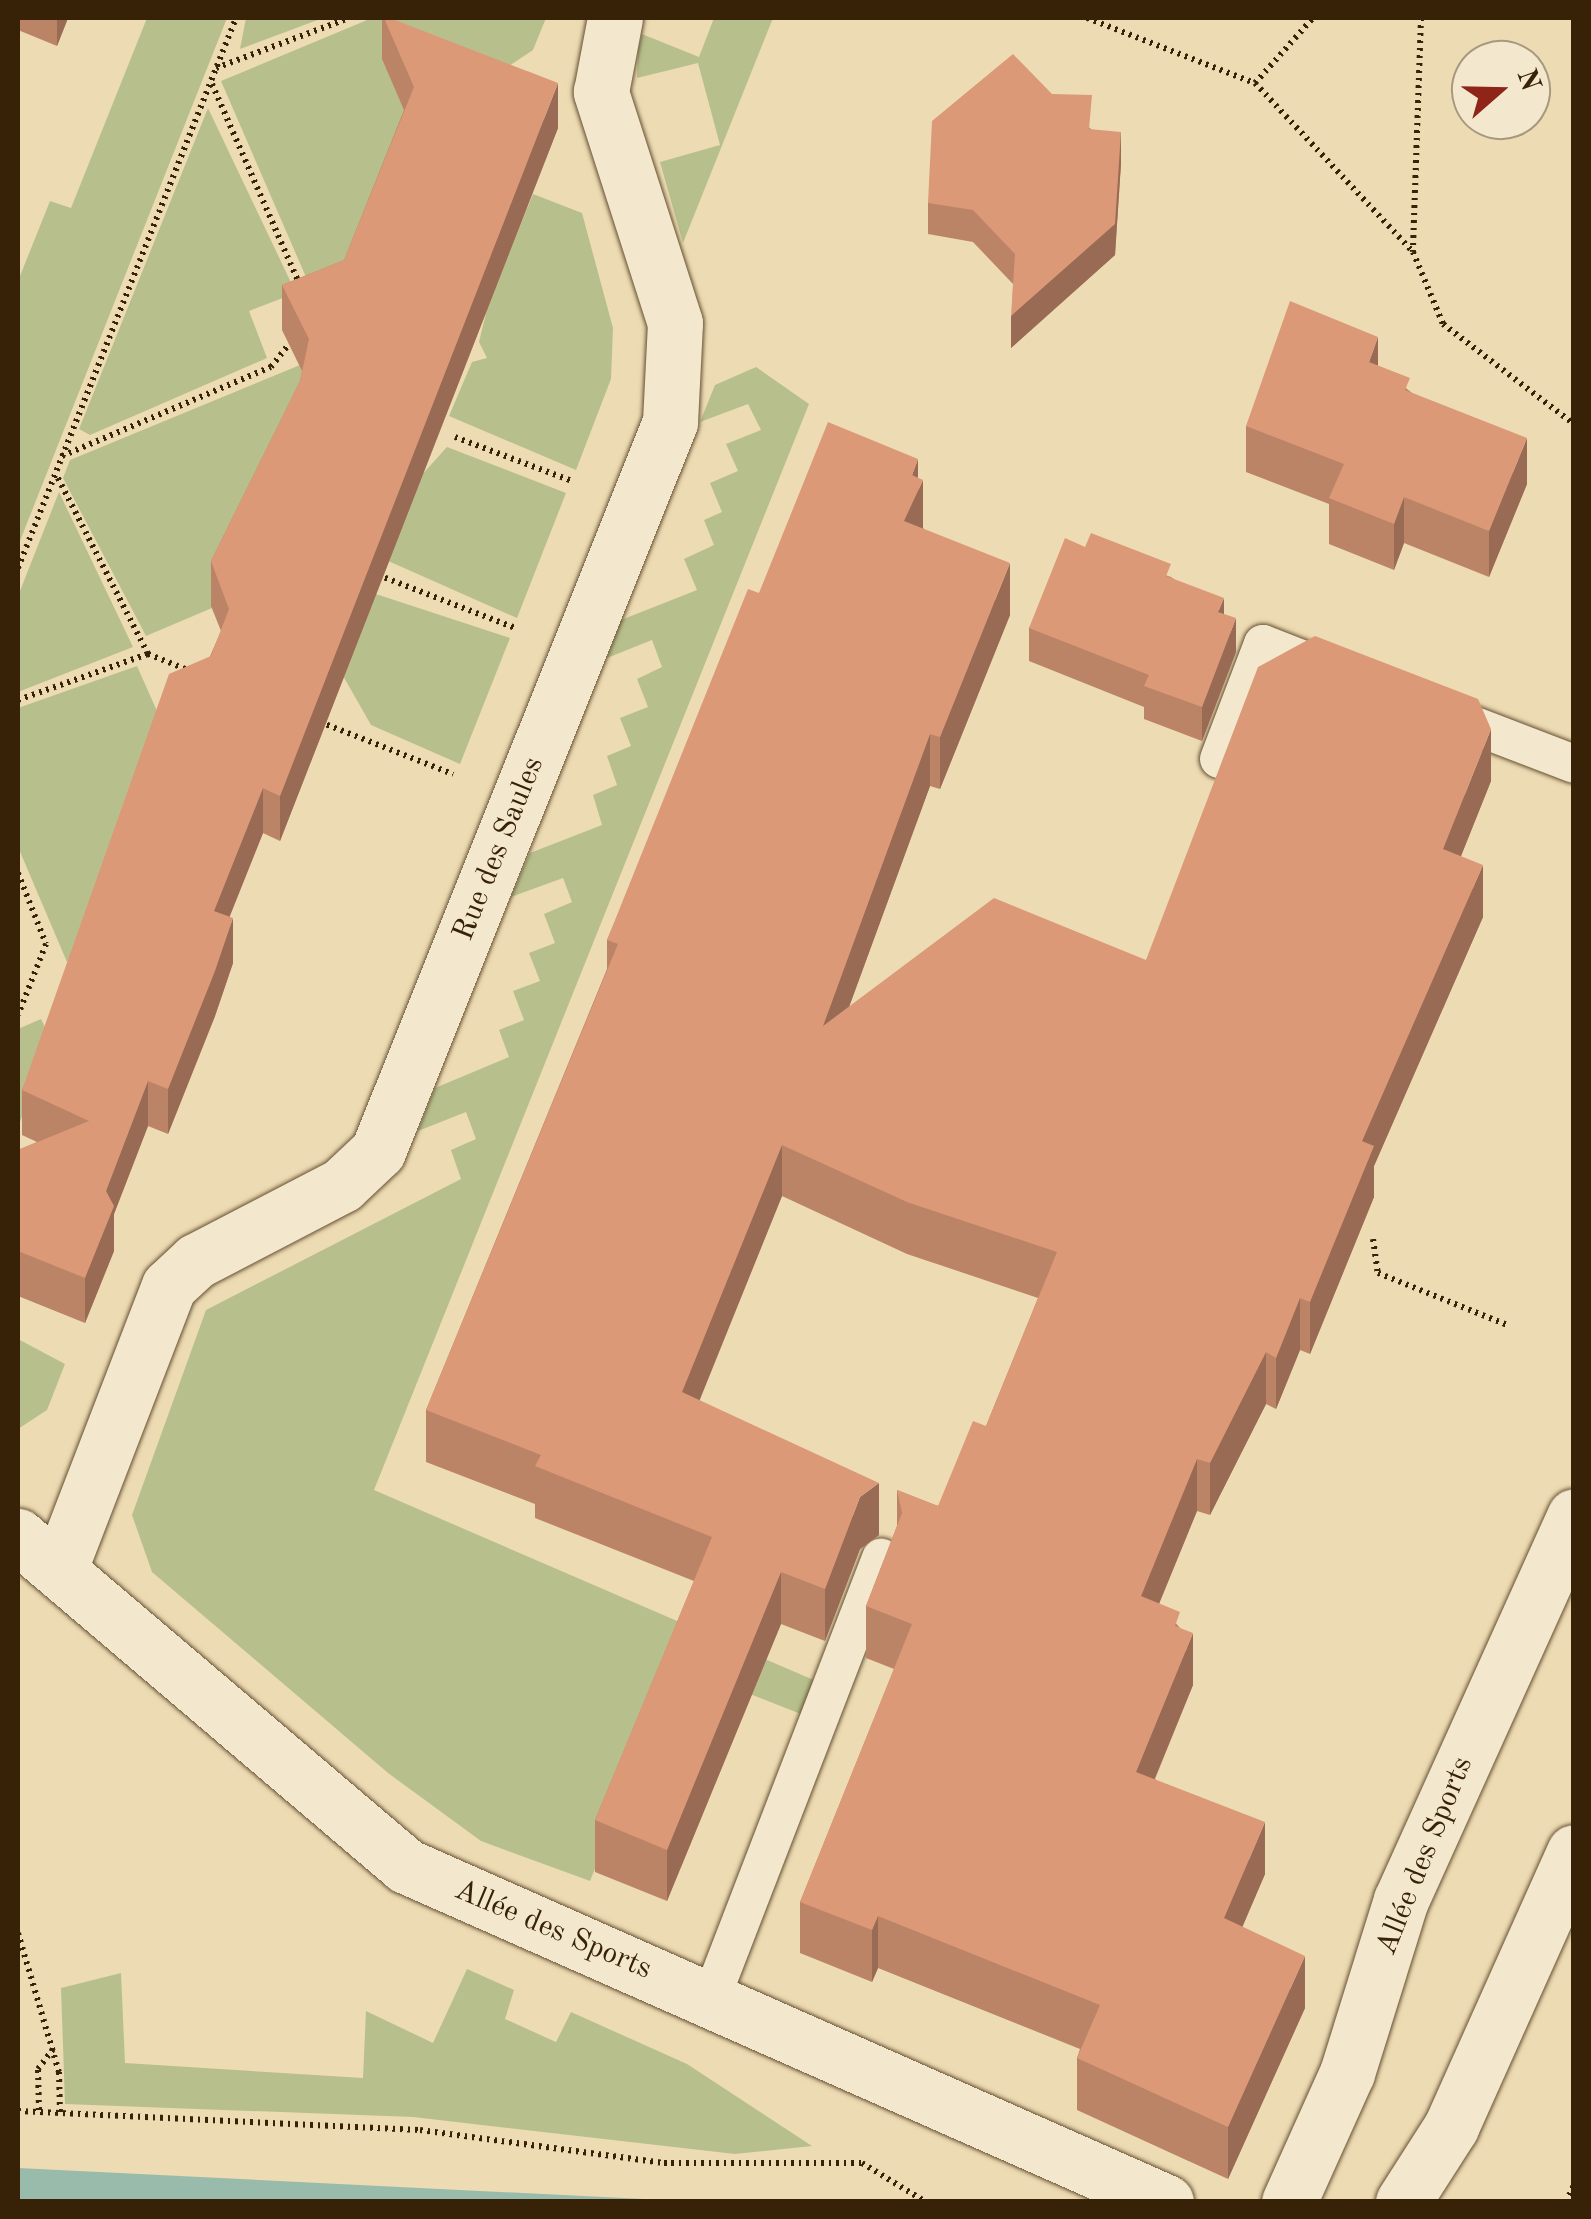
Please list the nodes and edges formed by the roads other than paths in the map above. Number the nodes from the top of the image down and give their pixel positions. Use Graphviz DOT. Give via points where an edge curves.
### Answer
graph roads {
  1 [pos="615,18"];
  2 [pos="1372,686"];
  3 [pos="1408,700"];
  4 [pos="1218,760"];
  5 [pos="1574,764"];
  6 [pos="1574,1516"];
  7 [pos="18,1536"];
  8 [pos="881,1557"];
  9 [pos="60,1568"];
  10 [pos="1574,1852"];
  11 [pos="712,1996"];
  12 [pos="1166,2202"];
  13 [pos="1289,2202"];
  14 [pos="1403,2202"];
  1 -- 9 [label="street, Rue des Saules" via="601,92 675,322 670,422 378,1151 342,1184 196,1261 169,1286"];
  2 -- 4 [label="lane" via="1263,644"];
  3 -- 5 [label="lane"];
  6 -- 13 [label="street, Allée des Sports" via="1401,1900 1347,2073"];
  7 -- 9 [label="street, Allée des Sports"];
  8 -- 11 [label="lane"];
  9 -- 11 [label="street, Allée des Sports" via="406,1866"];
  10 -- 14 [label="street" via="1451,2127"];
  11 -- 12 [label="street, Allée des Sports"];
}
